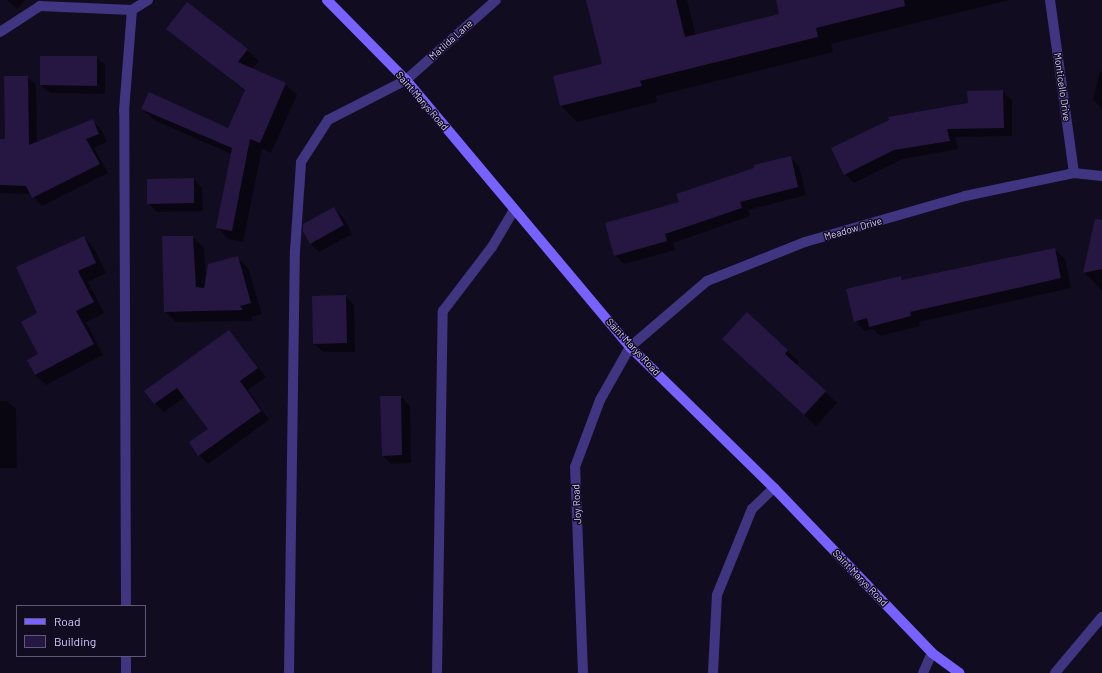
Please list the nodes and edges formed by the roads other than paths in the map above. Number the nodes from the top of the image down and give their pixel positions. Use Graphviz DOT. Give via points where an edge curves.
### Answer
graph roads {
  1 [pos="148,0"];
  2 [pos="327,0"];
  3 [pos="496,0"];
  4 [pos="1050,0"];
  5 [pos="132,10"];
  6 [pos="0,32"];
  7 [pos="406,80"];
  8 [pos="1074,173"];
  9 [pos="1102,176"];
  10 [pos="514,210"];
  11 [pos="630,347"];
  12 [pos="774,488"];
  13 [pos="126,605"];
  14 [pos="1102,617"];
  15 [pos="932,653"];
  16 [pos="126,657"];
  17 [pos="126,673"];
  18 [pos="289,673"];
  19 [pos="437,673"];
  20 [pos="583,673"];
  21 [pos="713,673"];
  22 [pos="922,673"];
  23 [pos="960,673"];
  24 [pos="1055,673"];
  1 -- 5 [label="street"];
  2 -- 7 [label="main road, Saint Marys Road"];
  3 -- 7 [label="street, Matilda Lane"];
  4 -- 8 [label="street, Monticello Drive"];
  5 -- 6 [label="street" via="40,6"];
  5 -- 13 [label="street" via="124,111"];
  7 -- 10 [label="main road, Saint Marys Road"];
  7 -- 18 [label="street, Matilda Lane" via="328,120 301,162 295,251"];
  8 -- 9 [label="street, Meadow Drive"];
  8 -- 11 [label="street, Meadow Drive" via="965,196 805,242 707,281"];
  10 -- 11 [label="main road, Saint Marys Road"];
  10 -- 19 [label="street" via="492,247 443,311"];
  11 -- 12 [label="main road, Saint Marys Road"];
  11 -- 20 [label="street, Joy Road" via="600,400 575,466"];
  12 -- 15 [label="main road, Saint Marys Road"];
  12 -- 21 [label="street" via="752,509 717,595"];
  14 -- 24 [label="street"];
  15 -- 22 [label="street"];
  15 -- 23 [label="main road, Saint Marys Road"];
  16 -- 17 [label="street"];
}
